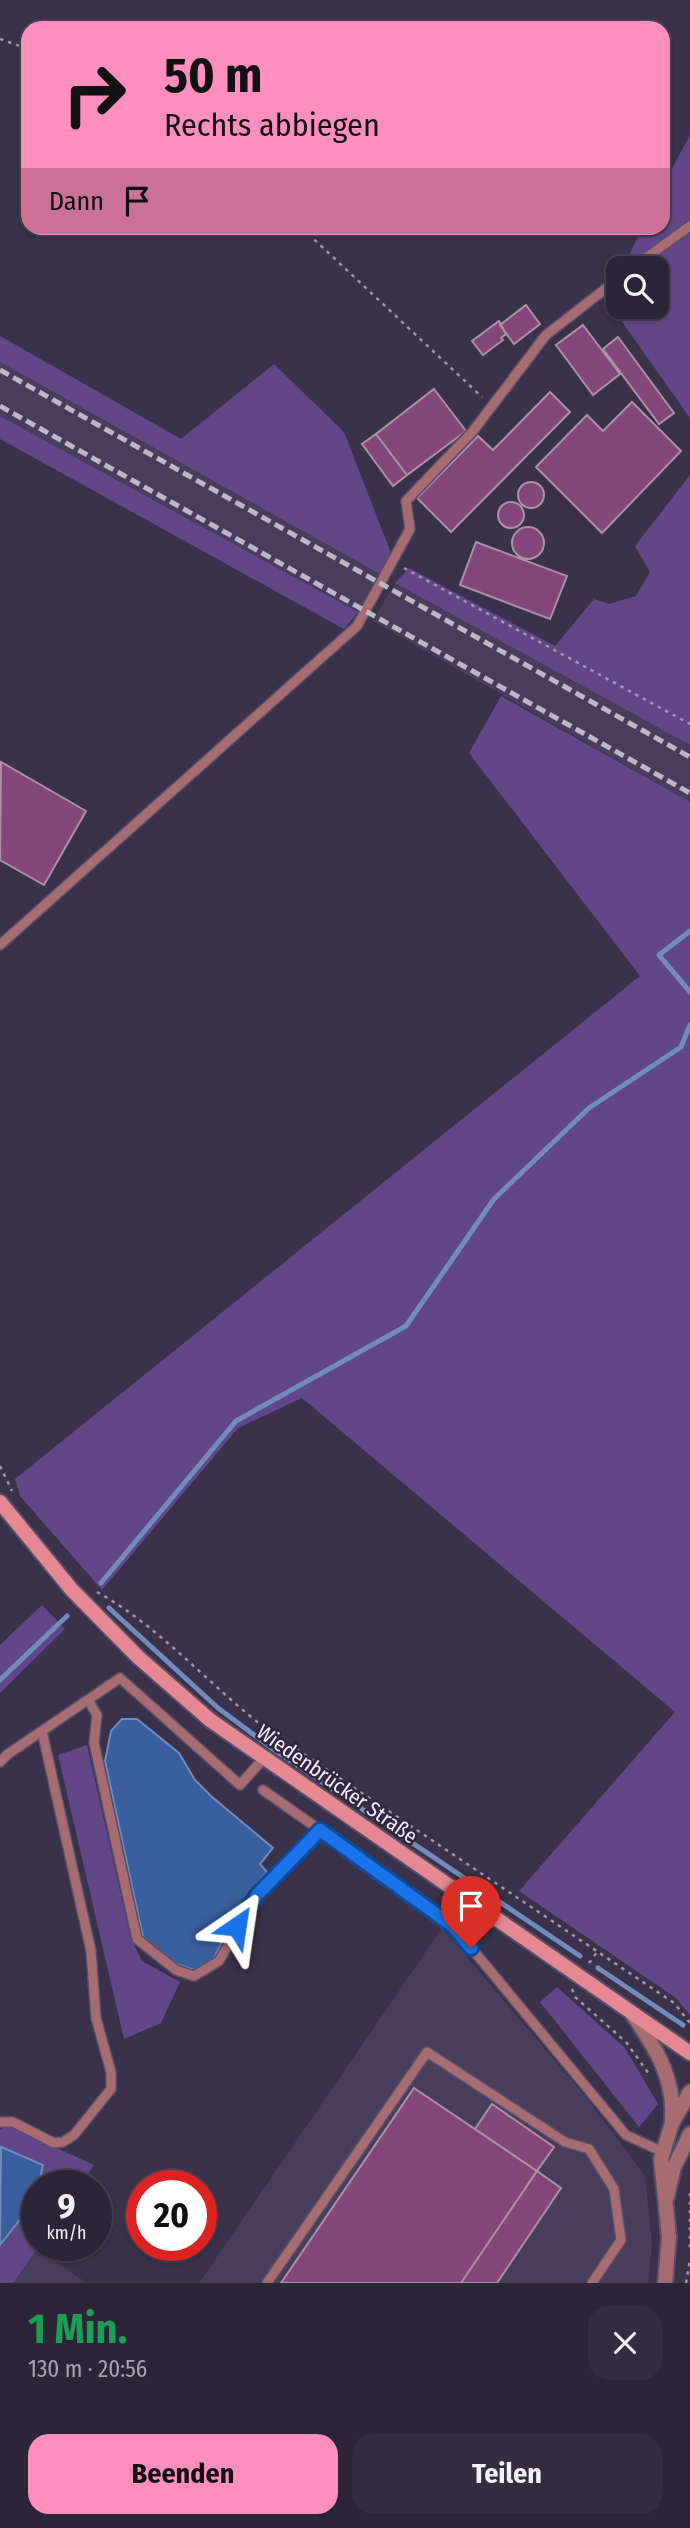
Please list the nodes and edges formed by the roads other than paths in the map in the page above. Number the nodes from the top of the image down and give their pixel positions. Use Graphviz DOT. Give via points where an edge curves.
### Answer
graph roads {
  1 [pos="690,226"];
  2 [pos="649,256"];
  3 [pos="606,288"];
  4 [pos="0,945"];
  5 [pos="0,1502"];
  6 [pos="88,1700"];
  7 [pos="42,1731"];
  8 [pos="263,1759"];
  9 [pos="0,1762"];
  10 [pos="263,1790"];
  11 [pos="320,1830"];
  12 [pos="634,2015"];
  13 [pos="690,2053"];
  14 [pos="690,2092"];
  15 [pos="0,2122"];
  16 [pos="672,2123"];
  17 [pos="690,2134"];
  18 [pos="663,2152"];
  19 [pos="666,2202"];
  20 [pos="267,2283"];
  21 [pos="592,2283"];
  22 [pos="665,2283"];
  1 -- 2 [label="lane"];
  3 -- 4 [label="lane" via="546,335 473,431 406,501 410,528 358,626"];
  5 -- 8 [label="street, Wiedenbrücker Straße" via="72,1590 138,1657"];
  6 -- 7 [label="lane"];
  6 -- 8 [label="lane" via="120,1678 240,1785"];
  6 -- 11 [label="lane" via="97,1715 94,1743 137,1939 176,1970 194,1976 219,1961 257,1895"];
  7 -- 9 [label="lane"];
  7 -- 15 [label="lane" via="91,1951 96,2018 111,2072 111,2089 63,2142 54,2143 13,2122"];
  8 -- 12 [label="street, Wiedenbrücker Straße"];
  10 -- 11 [label="lane"];
  11 -- 18 [label="lane" via="454,1927 626,2135"];
  12 -- 13 [label="street, Wiedenbrücker Straße"];
  12 -- 16 [label="street" via="659,2054 670,2085"];
  14 -- 16 [label="street"];
  16 -- 18 [label="street"];
  17 -- 19 [label="street" via="674,2167"];
  18 -- 19 [label="street"];
  19 -- 22 [label="street"];
  20 -- 21 [label="lane" via="427,2052 565,2143 589,2149 614,2189 621,2240"];
}
